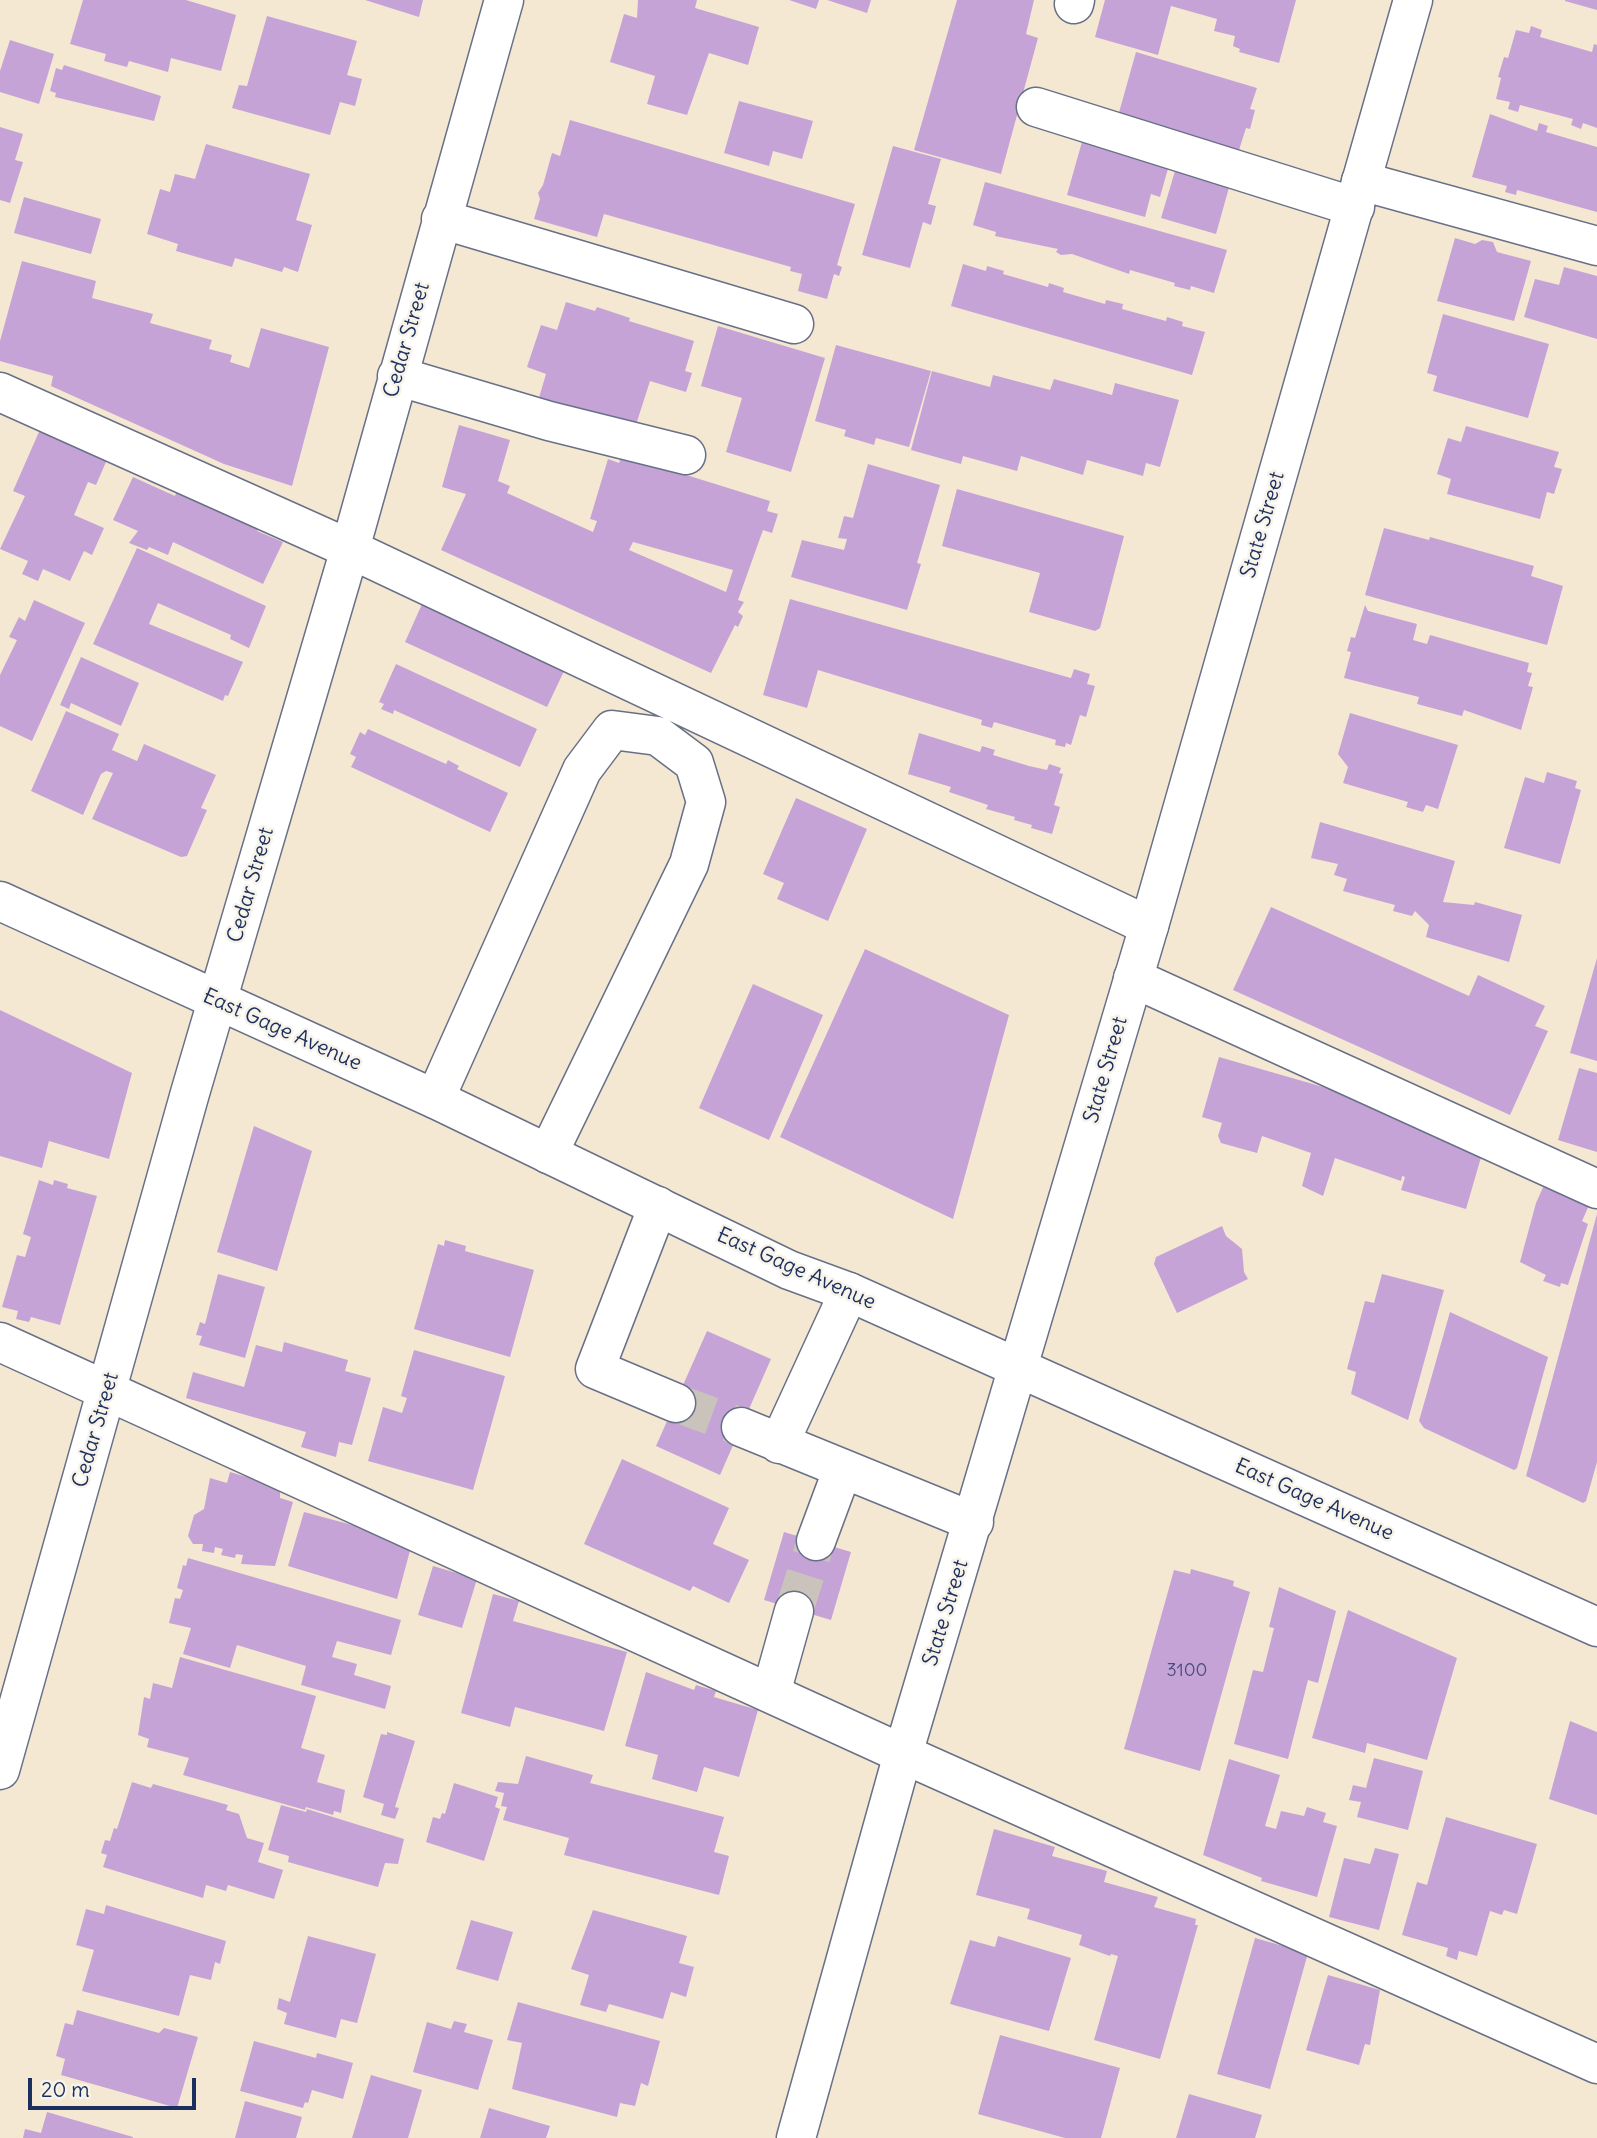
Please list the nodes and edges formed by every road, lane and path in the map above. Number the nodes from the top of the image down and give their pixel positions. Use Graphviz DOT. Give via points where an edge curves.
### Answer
graph roads {
  1 [pos="504,0"];
  2 [pos="1412,0"];
  3 [pos="1036,107"];
  4 [pos="1358,194"];
  5 [pos="441,219"];
  6 [pos="1597,246"];
  7 [pos="794,324"];
  8 [pos="397,376"];
  9 [pos="0,392"];
  10 [pos="686,455"];
  11 [pos="349,549"];
  12 [pos="0,901"];
  13 [pos="1149,926"];
  14 [pos="1133,978"];
  15 [pos="217,1000"];
  16 [pos="435,1099"];
  17 [pos="548,1154"];
  18 [pos="1597,1189"];
  19 [pos="658,1206"];
  20 [pos="849,1292"];
  21 [pos="0,1342"];
  22 [pos="1018,1368"];
  23 [pos="107,1389"];
  24 [pos="676,1403"];
  25 [pos="741,1427"];
  26 [pos="779,1444"];
  27 [pos="842,1471"];
  28 [pos="974,1522"];
  29 [pos="816,1541"];
  30 [pos="794,1611"];
  31 [pos="1597,1627"];
  32 [pos="771,1693"];
  33 [pos="903,1754"];
  34 [pos="0,1770"];
  35 [pos="1597,2064"];
  36 [pos="796,2138"];
  1 -- 5 [label="main road, Cedar Street"];
  2 -- 4 [label="main road, State Street"];
  3 -- 4 [label="main road"];
  4 -- 6 [label="main road"];
  4 -- 13 [label="main road, State Street"];
  5 -- 7 [label="main road"];
  5 -- 8 [label="main road, Cedar Street"];
  8 -- 10 [label="main road"];
  8 -- 11 [label="main road, Cedar Street"];
  9 -- 11 [label="main road"];
  11 -- 13 [label="main road"];
  11 -- 15 [label="main road, Cedar Street"];
  12 -- 15 [label="main road, East Gage Avenue"];
  13 -- 14 [label="main road, State Street"];
  14 -- 18 [label="main road"];
  14 -- 22 [label="main road, State Street"];
  15 -- 16 [label="main road, East Gage Avenue"];
  15 -- 23 [label="main road, Cedar Street"];
  16 -- 17 [label="main road, East Gage Avenue"];
  16 -- 17 [label="main road" via="582,770 612,730 658,736 694,763 706,802 689,864"];
  17 -- 19 [label="main road, East Gage Avenue"];
  19 -- 20 [label="main road, East Gage Avenue" via="789,1270"];
  19 -- 24 [label="main road" via="596,1369"];
  20 -- 22 [label="main road, East Gage Avenue"];
  20 -- 26 [label="main road"];
  21 -- 23 [label="main road"];
  22 -- 28 [label="main road, State Street"];
  22 -- 31 [label="main road, East Gage Avenue"];
  23 -- 32 [label="main road"];
  23 -- 34 [label="main road, Cedar Street"];
  25 -- 26 [label="main road"];
  26 -- 27 [label="main road"];
  27 -- 28 [label="main road"];
  27 -- 29 [label="main road"];
  28 -- 33 [label="main road, State Street"];
  30 -- 32 [label="main road"];
  32 -- 33 [label="main road"];
  33 -- 35 [label="main road"];
  33 -- 36 [label="main road, State Street"];
}
